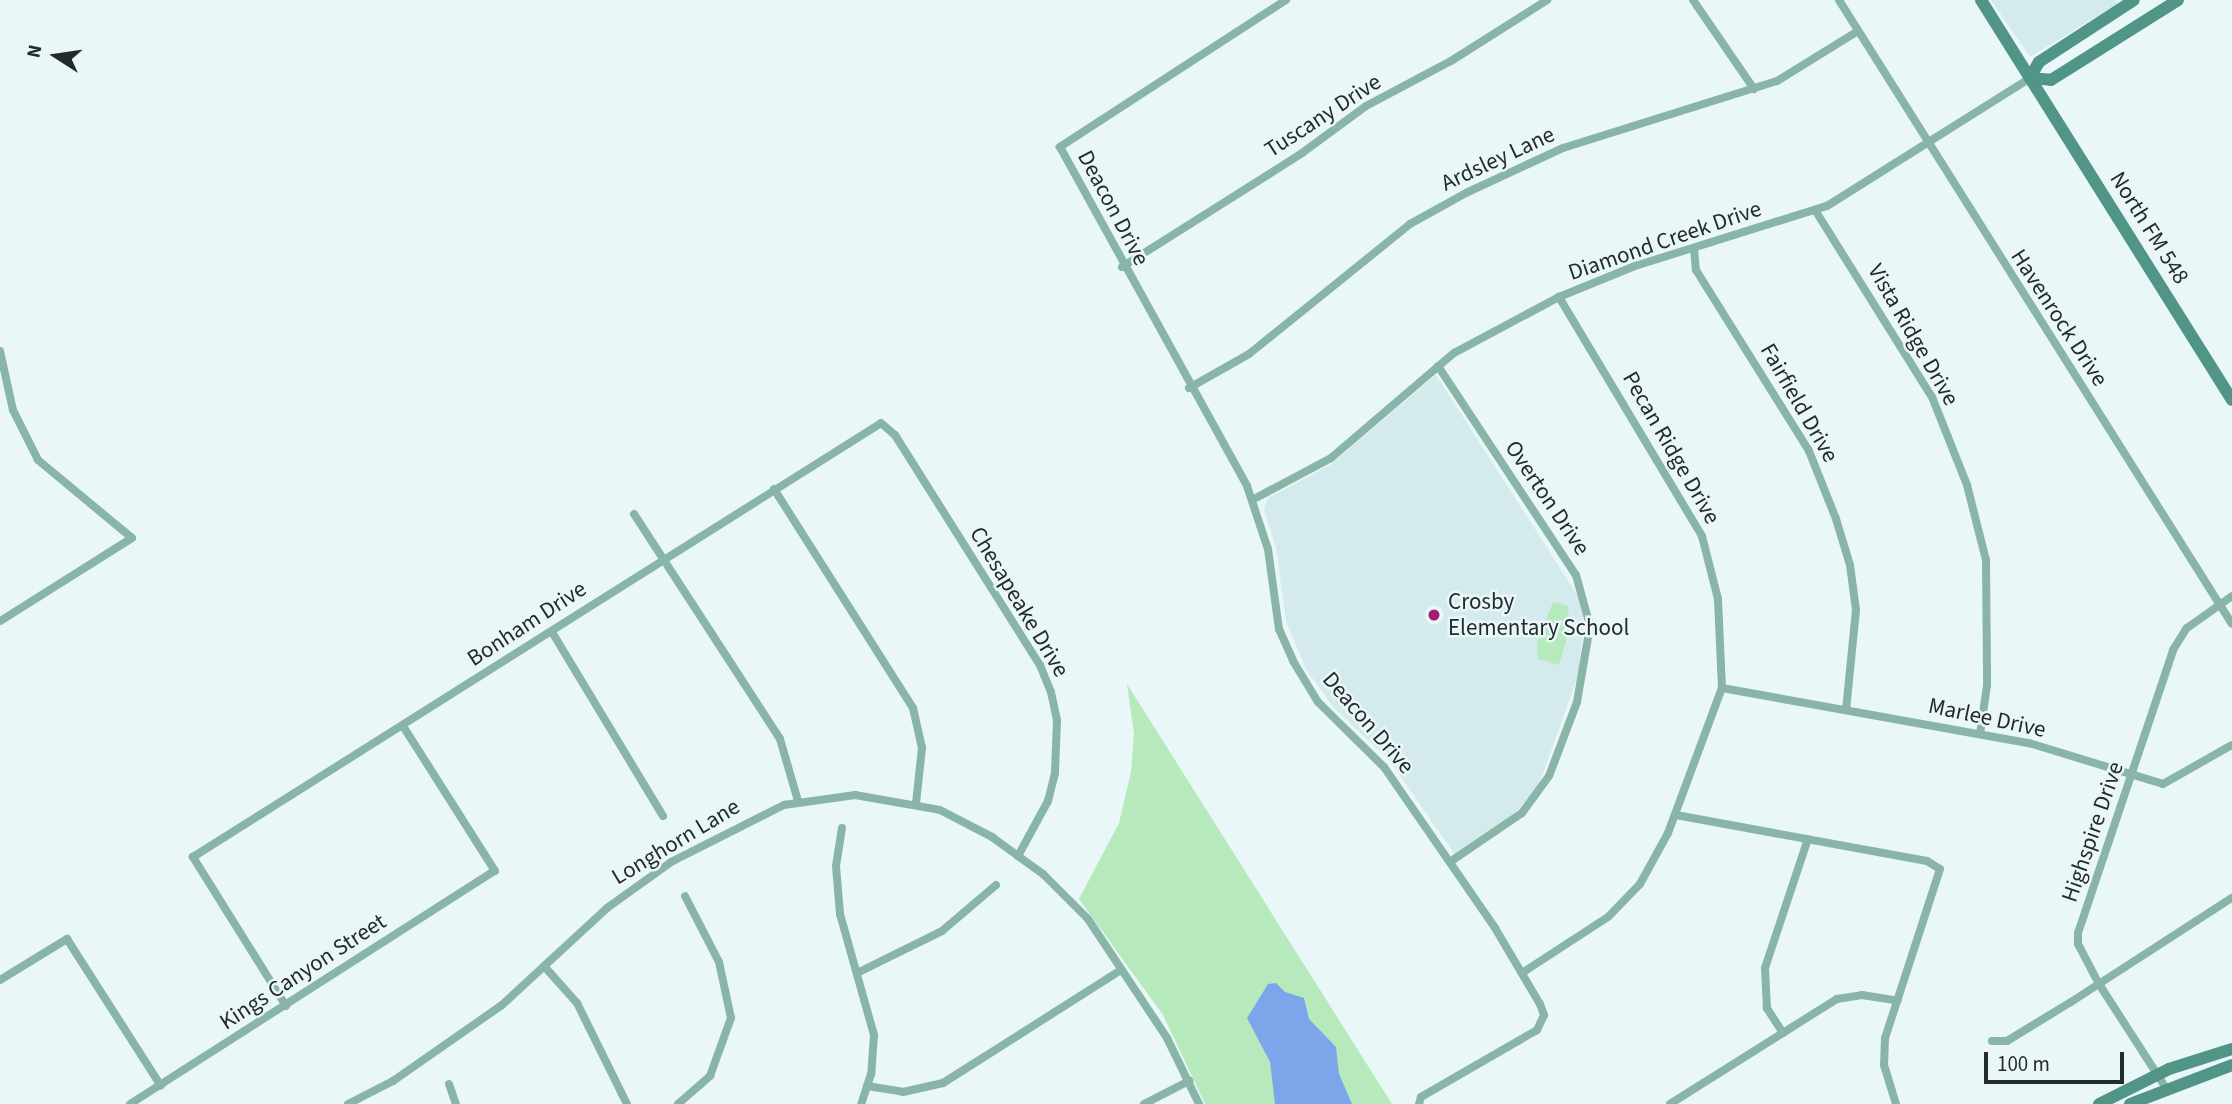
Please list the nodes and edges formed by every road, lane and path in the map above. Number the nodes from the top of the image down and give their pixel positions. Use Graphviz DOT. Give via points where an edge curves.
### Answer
graph roads {
  1 [pos="1547,0"];
  2 [pos="1693,0"];
  3 [pos="1839,0"];
  4 [pos="1981,0"];
  5 [pos="2134,0"];
  6 [pos="2178,0"];
  7 [pos="1280,1"];
  8 [pos="1858,31"];
  9 [pos="2030,78"];
  10 [pos="1754,89"];
  11 [pos="1925,144"];
  12 [pos="1815,210"];
  13 [pos="1694,249"];
  14 [pos="1122,267"];
  15 [pos="1559,297"];
  16 [pos="0,351"];
  17 [pos="1438,366"];
  18 [pos="1189,388"];
  19 [pos="2232,400"];
  20 [pos="881,422"];
  21 [pos="774,489"];
  22 [pos="1252,500"];
  23 [pos="634,514"];
  24 [pos="664,558"];
  25 [pos="2232,596"];
  26 [pos="2219,604"];
  27 [pos="0,621"];
  28 [pos="2232,624"];
  29 [pos="552,632"];
  30 [pos="1722,688"];
  31 [pos="1846,710"];
  32 [pos="403,726"];
  33 [pos="1980,734"];
  34 [pos="2232,745"];
  35 [pos="2133,778"];
  36 [pos="798,802"];
  37 [pos="916,803"];
  38 [pos="1676,815"];
  39 [pos="663,816"];
  40 [pos="842,828"];
  41 [pos="1808,839"];
  42 [pos="1018,856"];
  43 [pos="1450,862"];
  44 [pos="996,885"];
  45 [pos="685,896"];
  46 [pos="2232,898"];
  47 [pos="544,966"];
  48 [pos="1121,970"];
  49 [pos="859,972"];
  50 [pos="1522,973"];
  51 [pos="0,980"];
  52 [pos="2099,984"];
  53 [pos="1898,1001"];
  54 [pos="286,1006"];
  55 [pos="1783,1033"];
  56 [pos="1992,1041"];
  57 [pos="2232,1049"];
  58 [pos="2232,1065"];
  59 [pos="2159,1074"];
  60 [pos="1189,1080"];
  61 [pos="449,1084"];
  62 [pos="161,1086"];
  63 [pos="867,1086"];
  64 [pos="2165,1088"];
  65 [pos="130,1104"];
  66 [pos="348,1104"];
  67 [pos="456,1104"];
  68 [pos="627,1104"];
  69 [pos="678,1104"];
  70 [pos="860,1104"];
  71 [pos="1144,1104"];
  72 [pos="1199,1104"];
  73 [pos="1419,1104"];
  74 [pos="1670,1104"];
  75 [pos="1896,1104"];
  76 [pos="2099,1104"];
  77 [pos="2130,1104"];
  1 -- 14 [label="street, Tuscany Drive" via="1451,61 1366,106 1302,153"];
  2 -- 10 [label="street"];
  3 -- 8 [label="street, Havenrock Drive"];
  4 -- 9 [label="main road, North FM 548"];
  5 -- 9 [label="main road" via="2039,62"];
  6 -- 9 [label="main road" via="2051,80"];
  7 -- 14 [label="street, Deacon Drive" via="1060,147"];
  8 -- 10 [label="street, Ardsley Lane" via="1777,81"];
  8 -- 11 [label="street, Havenrock Drive"];
  9 -- 11 [label="street, Diamond Creek Drive"];
  9 -- 19 [label="main road, North FM 548"];
  10 -- 18 [label="street, Ardsley Lane" via="1563,148 1409,223 1249,354"];
  11 -- 12 [label="street, Diamond Creek Drive"];
  11 -- 26 [label="street, Havenrock Drive"];
  12 -- 13 [label="street, Diamond Creek Drive"];
  12 -- 33 [label="street, Vista Ridge Drive" via="1932,397 1967,485 1986,560 1987,685"];
  13 -- 15 [label="street, Diamond Creek Drive"];
  13 -- 31 [label="street, Fairfield Drive" via="1696,270 1809,451 1836,519 1856,610"];
  14 -- 18 [label="street, Deacon Drive"];
  15 -- 17 [label="street, Diamond Creek Drive"];
  15 -- 30 [label="street, Pecan Ridge Drive" via="1702,536 1718,599"];
  16 -- 27 [label="street" via="13,410 38,460 132,538"];
  17 -- 22 [label="street, Diamond Creek Drive" via="1331,458"];
  17 -- 43 [label="street, Overton Drive" via="1576,575 1590,626 1577,702 1549,776 1522,813"];
  18 -- 22 [label="street, Deacon Drive"];
  20 -- 21 [label="street, Bonham Drive"];
  20 -- 42 [label="street, Chesapeake Drive" via="895,435 1040,665 1051,692 1057,720 1055,772 1048,801"];
  21 -- 24 [label="street, Bonham Drive"];
  21 -- 37 [label="street" via="913,708 922,748"];
  22 -- 43 [label="street, Deacon Drive" via="1268,549 1279,629 1293,661 1318,702 1384,767"];
  23 -- 24 [label="street"];
  24 -- 29 [label="street, Bonham Drive"];
  24 -- 36 [label="street" via="780,739"];
  25 -- 26 [label="street, Highspire Drive"];
  26 -- 28 [label="street, Havenrock Drive"];
  26 -- 35 [label="street, Highspire Drive" via="2187,628 2173,650"];
  29 -- 32 [label="street, Bonham Drive"];
  29 -- 39 [label="street"];
  30 -- 31 [label="street, Marlee Drive"];
  30 -- 38 [label="street, Pecan Ridge Drive"];
  31 -- 33 [label="street, Marlee Drive"];
  32 -- 54 [label="street, Kings Canyon Street" via="495,872"];
  32 -- 54 [label="street, Bonham Drive" via="194,857"];
  33 -- 35 [label="street, Marlee Drive" via="2029,743"];
  34 -- 35 [label="street, Marlee Drive" via="2171,782"];
  35 -- 52 [label="street, Highspire Drive" via="2078,933 2078,944"];
  36 -- 37 [label="street, Longhorn Lane" via="855,795"];
  36 -- 47 [label="street, Longhorn Lane" via="746,819 671,862 607,908"];
  37 -- 42 [label="street, Longhorn Lane" via="960,819"];
  38 -- 41 [label="street"];
  38 -- 50 [label="street, Pecan Ridge Drive" via="1640,884 1608,917"];
  40 -- 49 [label="street" via="837,889"];
  41 -- 53 [label="street" via="1927,861 1940,869"];
  41 -- 55 [label="street" via="1765,968 1767,1008"];
  42 -- 48 [label="street, Longhorn Lane" via="1088,919"];
  43 -- 50 [label="street, Deacon Drive"];
  44 -- 49 [label="street" via="942,931"];
  45 -- 69 [label="street" via="719,962 731,1017 710,1076"];
  46 -- 52 [label="street"];
  47 -- 66 [label="street, Longhorn Lane" via="502,1005 393,1081"];
  47 -- 68 [label="street" via="577,1003"];
  48 -- 60 [label="street, Longhorn Lane"];
  48 -- 63 [label="street" via="949,1080 915,1091"];
  49 -- 63 [label="street" via="874,1035"];
  50 -- 73 [label="street, Deacon Drive" via="1540,1004 1543,1023 1421,1097"];
  51 -- 62 [label="street" via="67,939"];
  52 -- 56 [label="street" via="2007,1041"];
  52 -- 59 [label="street, Highspire Drive"];
  53 -- 55 [label="street" via="1850,995"];
  53 -- 75 [label="street" via="1883,1051"];
  54 -- 62 [label="street, Kings Canyon Street"];
  55 -- 74 [label="street"];
  57 -- 59 [label="main road"];
  58 -- 64 [label="main road"];
  59 -- 64 [label="street, Highspire Drive"];
  59 -- 76 [label="main road"];
  60 -- 71 [label="street"];
  60 -- 72 [label="street, Longhorn Lane"];
  61 -- 67 [label="street"];
  62 -- 65 [label="street, Kings Canyon Street"];
  63 -- 70 [label="street"];
  64 -- 77 [label="main road"];
}
